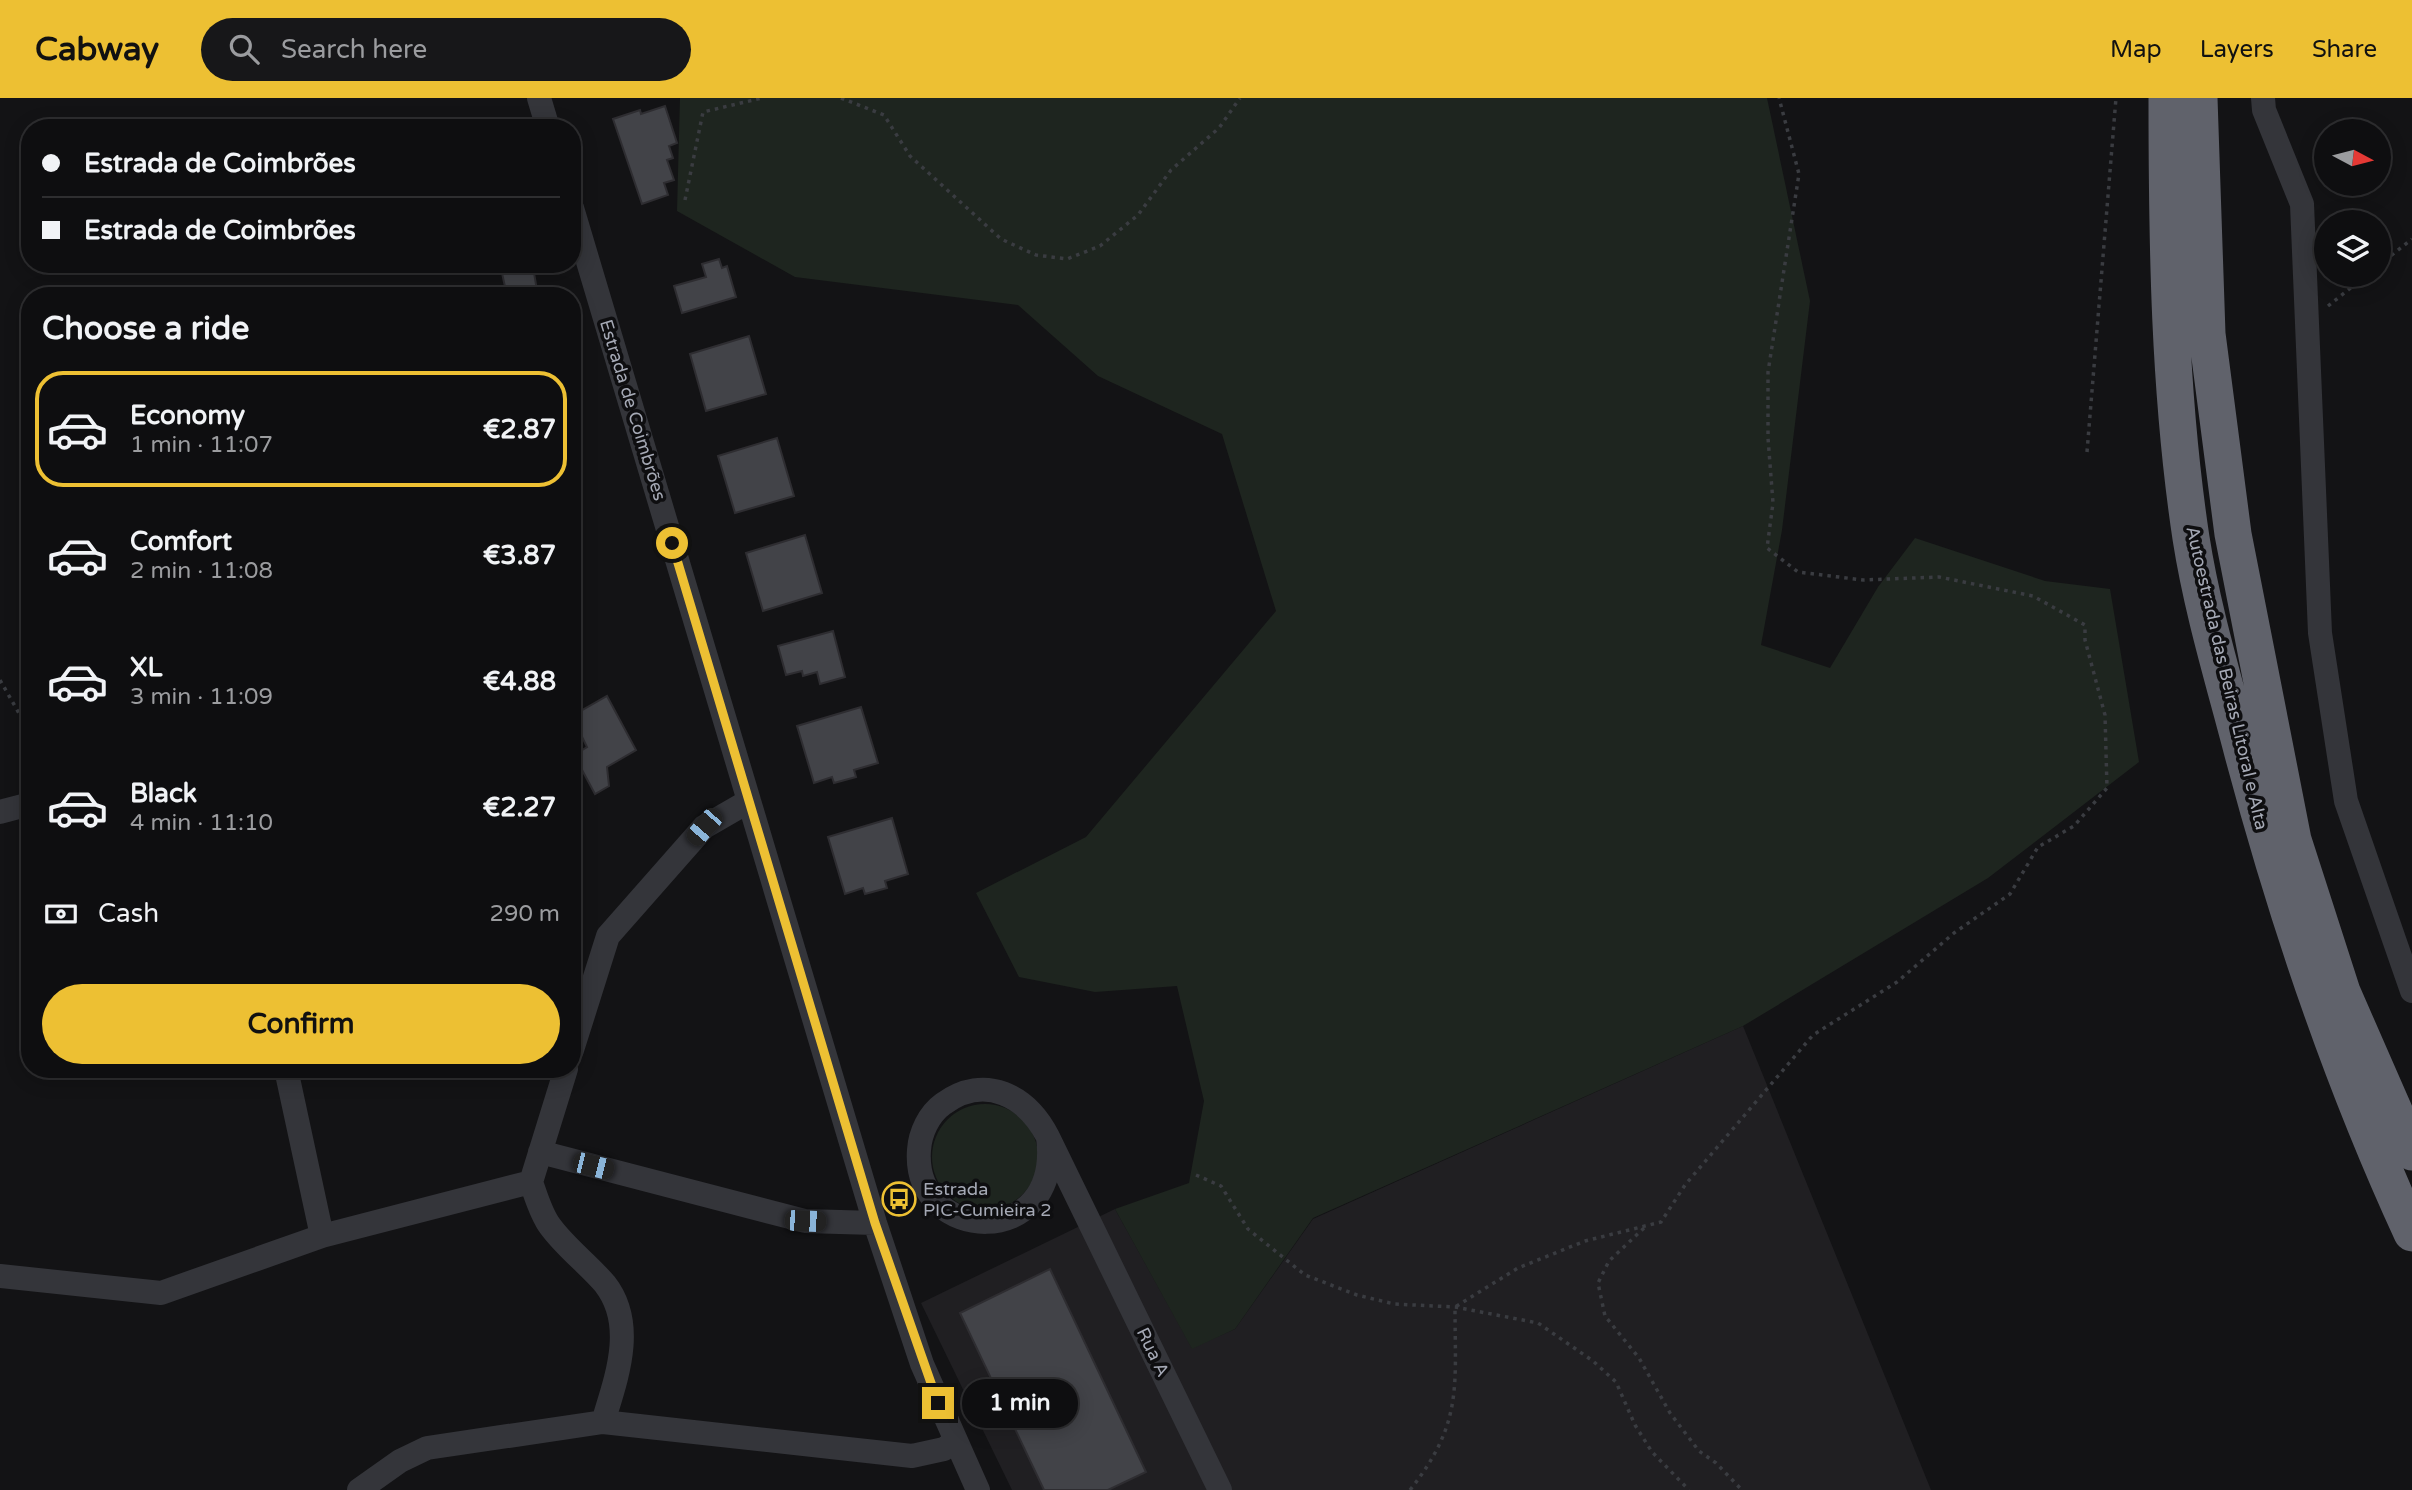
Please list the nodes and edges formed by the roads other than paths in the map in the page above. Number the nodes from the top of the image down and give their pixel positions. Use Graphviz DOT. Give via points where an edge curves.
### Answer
graph roads {
  1 [pos="539,98"];
  2 [pos="2167,98"];
  3 [pos="2199,98"];
  4 [pos="2263,98"];
  5 [pos="545,119"];
  6 [pos="581,238"];
  7 [pos="749,801"];
  8 [pos="21,806"];
  9 [pos="0,812"];
  10 [pos="2412,991"];
  11 [pos="581,1021"];
  12 [pos="288,1078"];
  13 [pos="563,1078"];
  14 [pos="1048,1137"];
  15 [pos="540,1152"];
  16 [pos="2412,1152"];
  17 [pos="531,1182"];
  18 [pos="1035,1200"];
  19 [pos="1085,1215"];
  20 [pos="875,1223"];
  21 [pos="2412,1233"];
  22 [pos="322,1236"];
  23 [pos="0,1276"];
  24 [pos="603,1422"];
  25 [pos="954,1442"];
  26 [pos="359,1490"];
  27 [pos="978,1490"];
  28 [pos="1220,1490"];
  1 -- 5 [label="street"];
  2 -- 21 [label="highway, Autoestrada das Beiras Litoral e Alta" via="2169,332 2192,540 2269,851 2318,1007"];
  3 -- 16 [label="highway, Autoestrada das Beiras Litoral e Alta" via="2212,374 2233,534 2293,840 2342,992"];
  4 -- 10 [label="street" via="2302,204 2320,633 2346,801"];
  6 -- 7 [label="street, Estrada de Coimbrões"];
  7 -- 11 [label="street" via="704,827 608,936"];
  7 -- 20 [label="street, Estrada de Coimbrões"];
  8 -- 9 [label="street"];
  12 -- 22 [label="street"];
  13 -- 15 [label="street"];
  14 -- 18 [label="street" via="1051,1159"];
  14 -- 18 [label="street" via="1023,1102 982,1090 961,1094 942,1105 919,1141 918,1163 924,1184 953,1216 996,1222 1016,1215"];
  14 -- 19 [label="street, Rua A"];
  15 -- 17 [label="street"];
  15 -- 20 [label="street" via="805,1221"];
  17 -- 22 [label="street"];
  17 -- 24 [label="street" via="549,1225 606,1286 619,1311 619,1370"];
  18 -- 19 [label="street" via="1064,1204"];
  19 -- 28 [label="street, Rua A"];
  20 -- 25 [label="street, Estrada de Coimbrões" via="922,1364"];
  22 -- 23 [label="street" via="161,1293"];
  24 -- 25 [label="street" via="912,1456"];
  24 -- 26 [label="street" via="427,1448"];
  25 -- 27 [label="street, Estrada de Coimbrões"];
}
